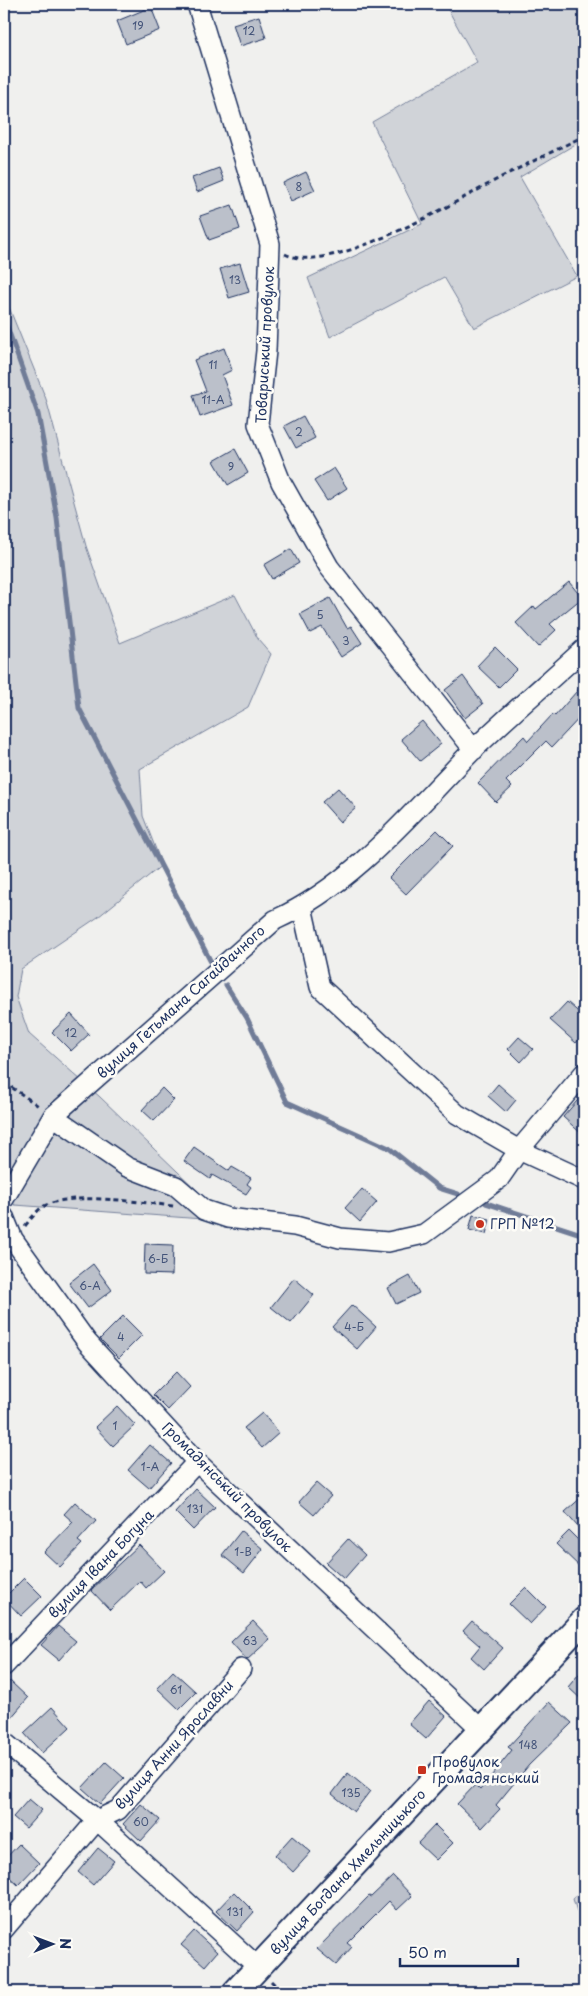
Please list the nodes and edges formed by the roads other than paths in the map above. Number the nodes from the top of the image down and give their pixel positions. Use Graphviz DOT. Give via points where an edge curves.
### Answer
graph roads {
  1 [pos="197,4"];
  2 [pos="584,649"];
  3 [pos="474,750"];
  4 [pos="302,908"];
  5 [pos="584,1073"];
  6 [pos="53,1116"];
  7 [pos="519,1150"];
  8 [pos="584,1180"];
  9 [pos="4,1200"];
  10 [pos="4,1217"];
  11 [pos="197,1462"];
  12 [pos="584,1620"];
  13 [pos="4,1666"];
  14 [pos="242,1669"];
  15 [pos="482,1730"];
  16 [pos="4,1742"];
  17 [pos="97,1820"];
  18 [pos="4,1929"];
  19 [pos="258,1967"];
  20 [pos="235,1992"];
  1 -- 3 [label="street, Товариський провулок" via="270,244 266,351 258,424 281,482 329,567"];
  2 -- 3 [label="street, вулиця Гетьмана Сагайдачного"];
  3 -- 4 [label="street, вулиця Гетьмана Сагайдачного" via="376,849"];
  4 -- 6 [label="street, вулиця Гетьмана Сагайдачного" via="275,920 259,932"];
  4 -- 7 [label="street" via="320,987 457,1114"];
  5 -- 7 [label="street"];
  6 -- 7 [label="street" via="127,1167 176,1186 204,1210 228,1218 295,1226 340,1238 388,1242 424,1234 499,1179"];
  6 -- 9 [label="street, вулиця Гетьмана Сагайдачного"];
  7 -- 8 [label="street"];
  10 -- 11 [label="street, Громадянський провулок" via="13,1239 87,1342"];
  11 -- 13 [label="street, вулиця Івана Богуна"];
  11 -- 15 [label="street, Громадянський провулок"];
  12 -- 15 [label="street, вулиця Богдана Хмельницького"];
  14 -- 17 [label="street, вулиця Анни Ярославни" via="118,1810"];
  15 -- 19 [label="street, вулиця Богдана Хмельницького"];
  16 -- 17 [label="street"];
  17 -- 18 [label="street, вулиця Анни Ярославни"];
  17 -- 19 [label="street"];
  19 -- 20 [label="street, вулиця Богдана Хмельницького"];
}
